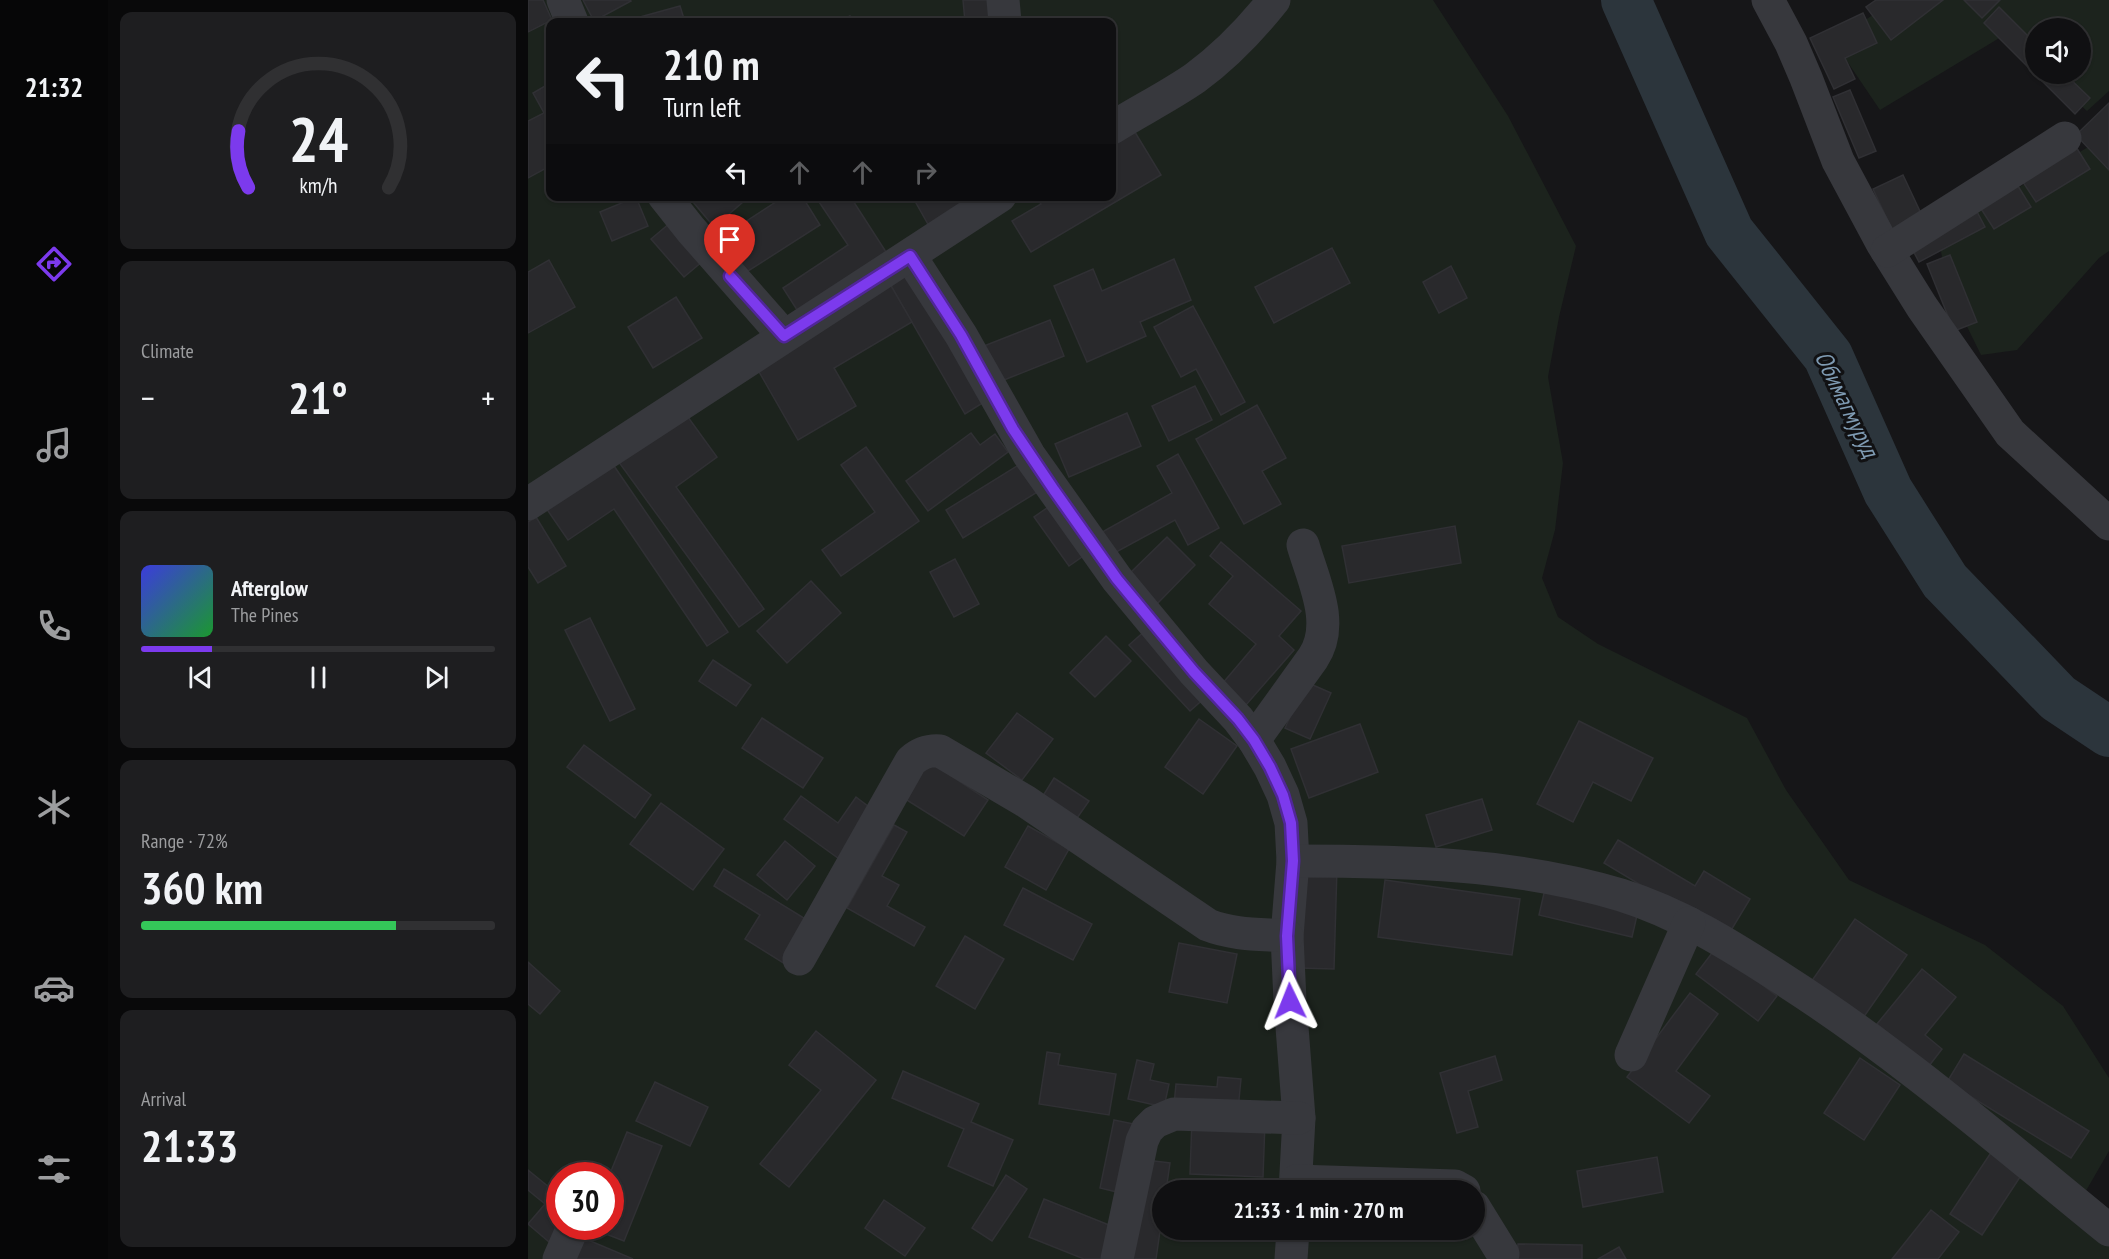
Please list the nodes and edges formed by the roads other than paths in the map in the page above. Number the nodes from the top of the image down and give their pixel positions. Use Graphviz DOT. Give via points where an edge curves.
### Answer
graph roads {
  1 [pos="563,0"];
  2 [pos="1004,0"];
  3 [pos="1274,0"];
  4 [pos="1768,0"];
  5 [pos="570,18"];
  6 [pos="1005,18"];
  7 [pos="1116,126"];
  8 [pos="2065,138"];
  9 [pos="668,201"];
  10 [pos="992,201"];
  11 [pos="1887,250"];
  12 [pos="910,256"];
  13 [pos="784,336"];
  14 [pos="528,504"];
  15 [pos="2109,524"];
  16 [pos="1303,545"];
  17 [pos="1254,740"];
  18 [pos="1293,861"];
  19 [pos="1689,923"];
  20 [pos="1287,936"];
  21 [pos="799,959"];
  22 [pos="1630,1054"];
  23 [pos="1299,1118"];
  24 [pos="1295,1180"];
  25 [pos="1485,1225"];
  26 [pos="2109,1230"];
  27 [pos="567,1240"];
  28 [pos="1292,1240"];
  29 [pos="1503,1254"];
  30 [pos="559,1259"];
  31 [pos="1117,1259"];
  32 [pos="1291,1259"];
  1 -- 5 [label="street"];
  2 -- 6 [label="street"];
  3 -- 7 [label="street" via="1221,57"];
  4 -- 11 [label="street" via="1791,43 1838,161"];
  8 -- 11 [label="street"];
  9 -- 13 [label="street"];
  10 -- 12 [label="street"];
  11 -- 15 [label="street" via="1999,420"];
  12 -- 13 [label="street"];
  12 -- 17 [label="street" via="961,335 1029,455 1117,579"];
  13 -- 14 [label="street"];
  16 -- 17 [label="street" via="1323,614 1323,639"];
  17 -- 18 [label="street" via="1283,795 1291,823"];
  18 -- 19 [label="street" via="1381,861 1515,872 1622,895"];
  18 -- 20 [label="street"];
  19 -- 22 [label="street"];
  19 -- 26 [label="street" via="1798,989 1888,1053"];
  20 -- 21 [label="street" via="1237,933 1208,924 1025,801 940,751 933,751 910,761"];
  20 -- 23 [label="street"];
  23 -- 24 [label="street"];
  23 -- 31 [label="street" via="1174,1114 1155,1122 1142,1141"];
  25 -- 29 [label="street"];
  27 -- 30 [label="street"];
  28 -- 32 [label="street"];
}
